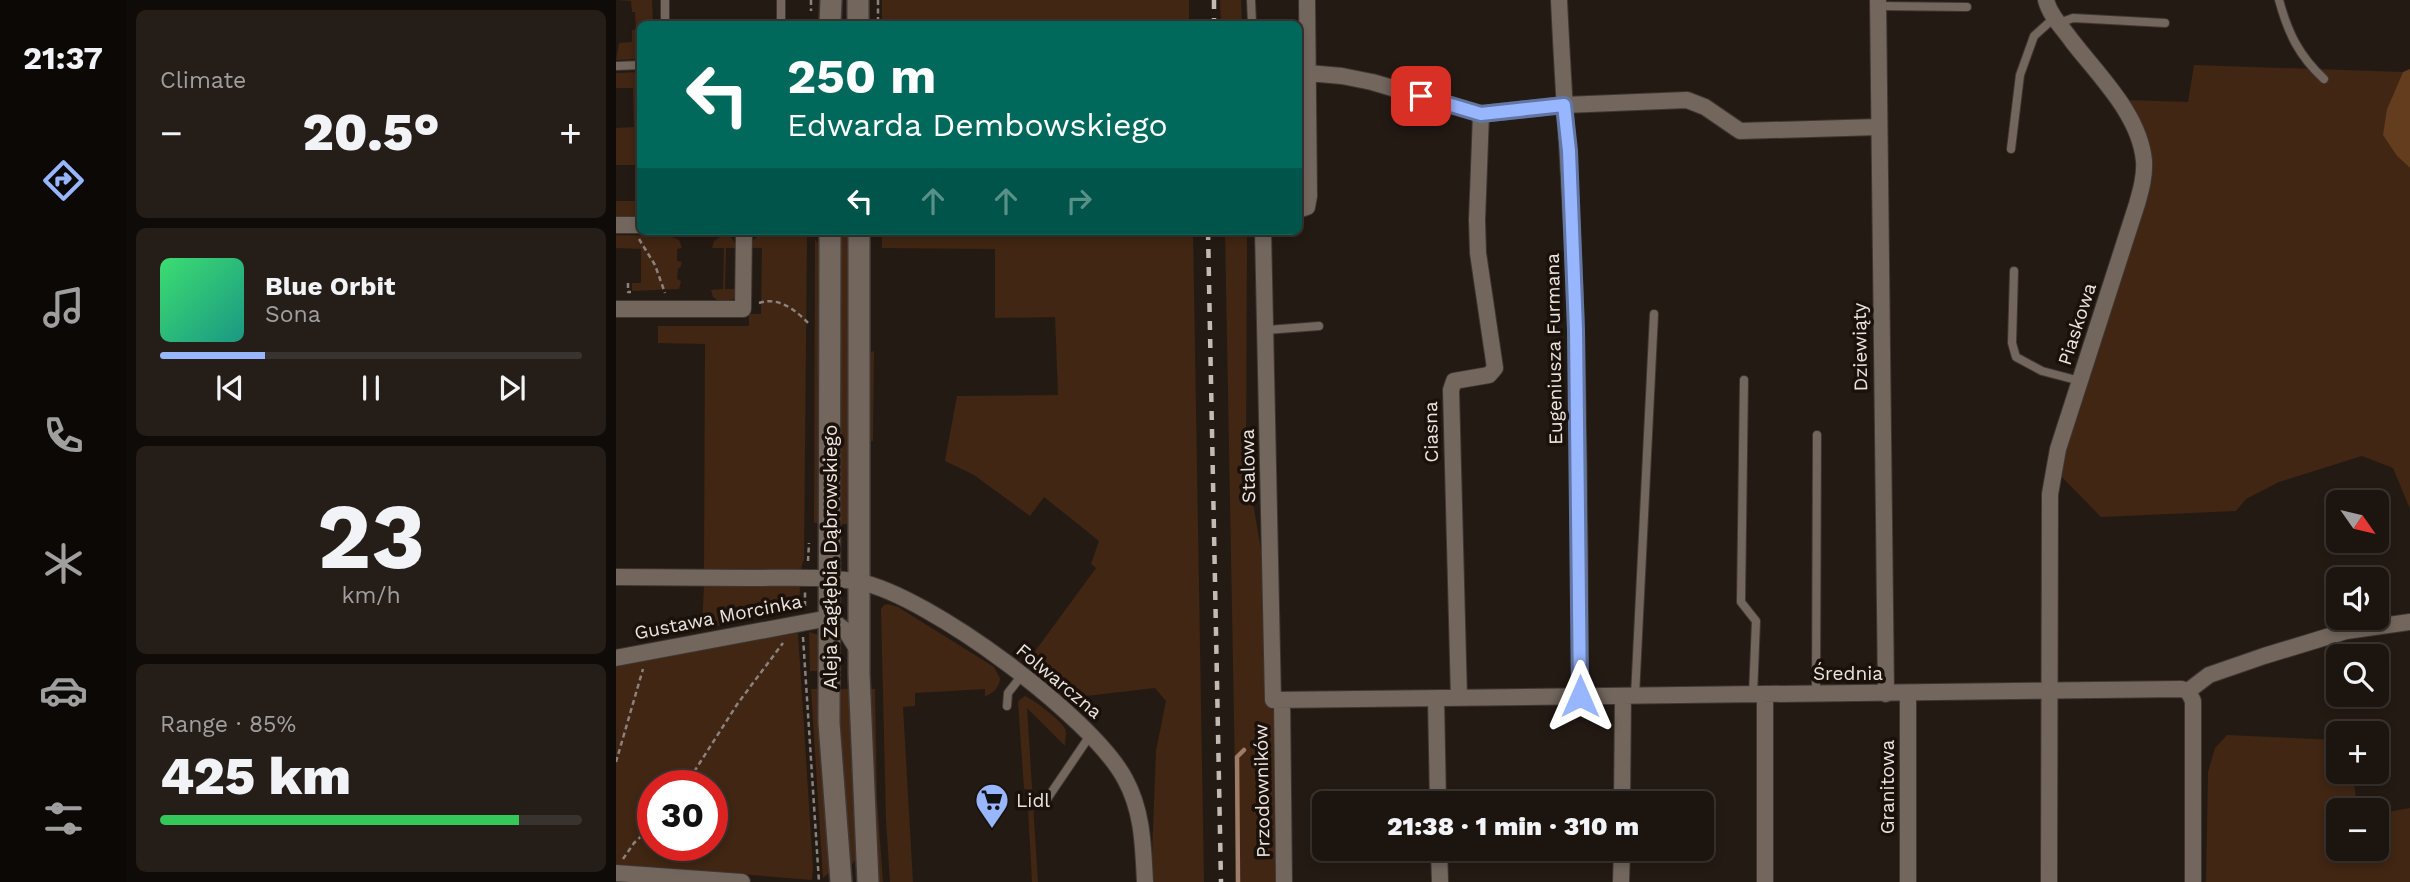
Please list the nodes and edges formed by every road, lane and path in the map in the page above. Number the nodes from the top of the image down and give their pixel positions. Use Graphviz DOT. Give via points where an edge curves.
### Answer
graph roads {
  1 [pos="664,0"];
  2 [pos="781,0"];
  3 [pos="831,0"];
  4 [pos="858,0"];
  5 [pos="878,0"];
  6 [pos="1251,0"];
  7 [pos="1307,0"];
  8 [pos="1559,0"];
  9 [pos="2046,0"];
  10 [pos="2279,0"];
  11 [pos="1878,3"];
  12 [pos="1967,7"];
  13 [pos="2057,20"];
  14 [pos="665,21"];
  15 [pos="781,21"];
  16 [pos="830,21"];
  17 [pos="858,21"];
  18 [pos="878,21"];
  19 [pos="1252,21"];
  20 [pos="2165,23"];
  21 [pos="637,65"];
  22 [pos="616,66"];
  23 [pos="1308,73"];
  24 [pos="2324,79"];
  25 [pos="1564,105"];
  26 [pos="1481,114"];
  27 [pos="1878,127"];
  28 [pos="2011,149"];
  29 [pos="1302,209"];
  30 [pos="616,225"];
  31 [pos="636,229"];
  32 [pos="639,235"];
  33 [pos="744,235"];
  34 [pos="831,235"];
  35 [pos="859,235"];
  36 [pos="1263,235"];
  37 [pos="2014,271"];
  38 [pos="628,283"];
  39 [pos="640,292"];
  40 [pos="653,292"];
  41 [pos="673,292"];
  42 [pos="665,293"];
  43 [pos="616,309"];
  44 [pos="743,309"];
  45 [pos="1654,314"];
  46 [pos="810,325"];
  47 [pos="1319,326"];
  48 [pos="1266,330"];
  49 [pos="1744,380"];
  50 [pos="2080,381"];
  51 [pos="1817,435"];
  52 [pos="616,577"];
  53 [pos="829,579"];
  54 [pos="859,582"];
  55 [pos="806,587"];
  56 [pos="804,608"];
  57 [pos="829,618"];
  58 [pos="2410,622"];
  59 [pos="800,627"];
  60 [pos="650,650"];
  61 [pos="859,652"];
  62 [pos="616,659"];
  63 [pos="1022,676"];
  64 [pos="2049,691"];
  65 [pos="2188,691"];
  66 [pos="1908,693"];
  67 [pos="1816,694"];
  68 [pos="1886,694"];
  69 [pos="1759,695"];
  70 [pos="1580,696"];
  71 [pos="1629,696"];
  72 [pos="1459,698"];
  73 [pos="1436,699"];
  74 [pos="1278,700"];
  75 [pos="1007,706"];
  76 [pos="1091,734"];
  77 [pos="616,762"];
  78 [pos="696,770"];
  79 [pos="1438,791"];
  80 [pos="1623,791"];
  81 [pos="1047,799"];
  82 [pos="637,840"];
  83 [pos="866,852"];
  84 [pos="1439,861"];
  85 [pos="1622,861"];
  86 [pos="618,868"];
  87 [pos="713,882"];
  88 [pos="742,882"];
  89 [pos="818,882"];
  90 [pos="841,882"];
  91 [pos="868,882"];
  92 [pos="1145,882"];
  93 [pos="1284,882"];
  94 [pos="1440,882"];
  95 [pos="1621,882"];
  96 [pos="1765,882"];
  97 [pos="1908,882"];
  98 [pos="2049,882"];
  99 [pos="2193,882"];
  1 -- 14 [label="lane"];
  2 -- 15 [label="lane"];
  3 -- 16 [label="street"];
  4 -- 17 [label="street"];
  5 -- 18 [label="path"];
  6 -- 19 [label="lane"];
  7 -- 23 [label="street"];
  8 -- 25 [label="street, Eugeniusza Furmana"];
  9 -- 13 [label="street, Piaskowa"];
  10 -- 24 [label="lane" via="2304,61"];
  11 -- 12 [label="lane"];
  11 -- 27 [label="street, Dziewiąty"];
  13 -- 20 [label="lane"];
  13 -- 28 [label="lane" via="2034,36 2020,75"];
  13 -- 50 [label="street, Piaskowa" via="2133,125 2144,163 2143,185"];
  21 -- 22 [label="lane"];
  23 -- 26 [label="street" via="1372,82"];
  23 -- 29 [label="street" via="1309,196 1307,207"];
  25 -- 26 [label="street"];
  25 -- 27 [label="street" via="1687,100 1740,131"];
  25 -- 70 [label="street, Eugeniusza Furmana" via="1576,330"];
  26 -- 72 [label="street, Ciasna" via="1478,253 1495,368 1489,375 1454,381 1451,390"];
  27 -- 68 [label="street, Dziewiąty"];
  30 -- 31 [label="street"];
  32 -- 42 [label="path"];
  33 -- 44 [label="street"];
  34 -- 53 [label="street, Aleja Zagłębia Dąbrowskiego"];
  35 -- 54 [label="street, Aleja Zagłębia Dąbrowskiego"];
  36 -- 48 [label="street, Stalowa"];
  37 -- 50 [label="lane" via="2012,343 2016,357 2042,371"];
  38 -- 39 [label="path" via="628,292"];
  40 -- 42 [label="path"];
  41 -- 42 [label="path"];
  43 -- 44 [label="street"];
  44 -- 46 [label="path" via="771,300"];
  45 -- 71 [label="lane"];
  47 -- 48 [label="lane"];
  48 -- 74 [label="street, Stalowa"];
  49 -- 69 [label="lane" via="1741,602 1756,621"];
  50 -- 64 [label="street, Piaskowa" via="2058,449 2050,494"];
  51 -- 67 [label="lane"];
  52 -- 53 [label="street, Folwarczna"];
  53 -- 54 [label="street, Folwarczna"];
  53 -- 57 [label="street, Aleja Zagłębia Dąbrowskiego"];
  54 -- 61 [label="street, Aleja Zagłębia Dąbrowskiego"];
  54 -- 63 [label="street, Folwarczna" via="916,604"];
  55 -- 56 [label="path"];
  57 -- 59 [label="street, Gustawa Morcinka"];
  57 -- 61 [label="street" via="846,631"];
  57 -- 90 [label="street, Aleja Zagłębia Dąbrowskiego" via="830,744"];
  58 -- 65 [label="street" via="2346,631 2264,656 2209,676"];
  59 -- 60 [label="street, Gustawa Morcinka"];
  59 -- 78 [label="path" via="738,703"];
  59 -- 89 [label="path"];
  60 -- 62 [label="street, Gustawa Morcinka"];
  60 -- 77 [label="path"];
  61 -- 83 [label="street, Aleja Zagłębia Dąbrowskiego"];
  63 -- 75 [label="lane" via="1009,693"];
  63 -- 76 [label="street, Folwarczna"];
  64 -- 65 [label="street, Średnia"];
  64 -- 66 [label="street, Średnia"];
  64 -- 98 [label="street, Piaskowa"];
  65 -- 99 [label="street" via="2193,701"];
  66 -- 68 [label="street, Średnia"];
  66 -- 97 [label="street, Granitowa"];
  67 -- 68 [label="street, Średnia"];
  67 -- 69 [label="street, Średnia"];
  69 -- 71 [label="street, Średnia"];
  69 -- 96 [label="street"];
  70 -- 71 [label="street, Średnia"];
  70 -- 72 [label="street, Średnia"];
  71 -- 80 [label="street"];
  72 -- 73 [label="street, Średnia"];
  73 -- 74 [label="street, Średnia"];
  73 -- 79 [label="street"];
  74 -- 93 [label="street, Przodowników"];
  76 -- 81 [label="lane"];
  76 -- 92 [label="street, Folwarczna" via="1114,762 1135,802 1142,829"];
  82 -- 86 [label="path"];
  83 -- 90 [label="street" via="861,865"];
  83 -- 91 [label="street, Aleja Zagłębia Dąbrowskiego"];
  84 -- 94 [label="street"];
  85 -- 95 [label="street"];
  86 -- 87 [label="street"];
  87 -- 88 [label="street"];
}
